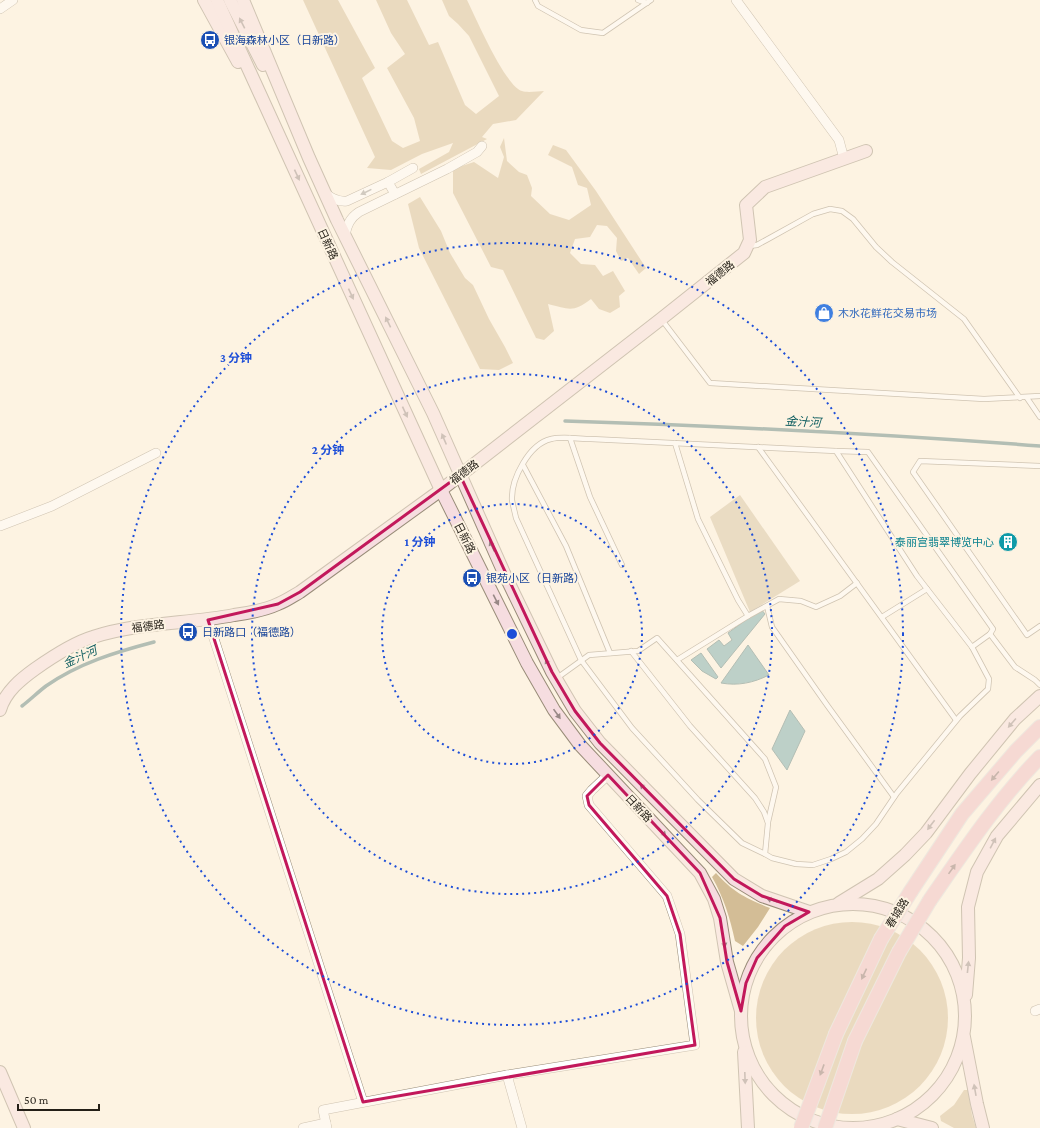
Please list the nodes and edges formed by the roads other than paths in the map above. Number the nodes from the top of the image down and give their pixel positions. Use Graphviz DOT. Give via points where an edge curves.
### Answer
graph roads {
  1 [pos="12,0"];
  2 [pos="204,0"];
  3 [pos="217,0"];
  4 [pos="230,0"];
  5 [pos="243,0"];
  6 [pos="535,0"];
  7 [pos="638,0"];
  8 [pos="736,0"];
  9 [pos="649,2"];
  10 [pos="0,9"];
  11 [pos="281,140"];
  12 [pos="482,146"];
  13 [pos="866,151"];
  14 [pos="309,158"];
  15 [pos="844,159"];
  16 [pos="413,168"];
  17 [pos="388,182"];
  18 [pos="325,193"];
  19 [pos="395,194"];
  20 [pos="345,235"];
  21 [pos="748,246"];
  22 [pos="661,319"];
  23 [pos="1040,396"];
  24 [pos="1020,398"];
  25 [pos="1027,398"];
  26 [pos="1040,417"];
  27 [pos="570,438"];
  28 [pos="675,443"];
  29 [pos="758,447"];
  30 [pos="836,451"];
  31 [pos="156,454"];
  32 [pos="523,465"];
  33 [pos="1040,466"];
  34 [pos="460,475"];
  35 [pos="441,490"];
  36 [pos="0,526"];
  37 [pos="622,565"];
  38 [pos="857,583"];
  39 [pos="928,589"];
  40 [pos="767,606"];
  41 [pos="748,616"];
  42 [pos="882,617"];
  43 [pos="208,620"];
  44 [pos="1040,626"];
  45 [pos="990,634"];
  46 [pos="972,647"];
  47 [pos="631,651"];
  48 [pos="610,653"];
  49 [pos="581,660"];
  50 [pos="677,660"];
  51 [pos="556,679"];
  52 [pos="1040,685"];
  53 [pos="1040,696"];
  54 [pos="0,710"];
  55 [pos="956,720"];
  56 [pos="1040,727"];
  57 [pos="1040,757"];
  58 [pos="608,775"];
  59 [pos="1040,785"];
  60 [pos="894,797"];
  61 [pos="768,823"];
  62 [pos="765,854"];
  63 [pos="836,905"];
  64 [pos="809,912"];
  65 [pos="964,1006"];
  66 [pos="741,1011"];
  67 [pos="963,1034"];
  68 [pos="744,1039"];
  69 [pos="0,1072"];
  70 [pos="508,1075"];
  71 [pos="363,1102"];
  72 [pos="897,1119"];
  73 [pos="327,1125"];
  74 [pos="869,1127"];
  75 [pos="24,1128"];
  76 [pos="303,1128"];
  77 [pos="522,1128"];
  78 [pos="748,1128"];
  79 [pos="801,1128"];
  80 [pos="825,1128"];
  81 [pos="932,1128"];
  82 [pos="983,1128"];
  1 -- 10 [label="street"];
  2 -- 11 [label="main road, 日新路"];
  3 -- 11 [label="main road, 日新路"];
  14 -- 4 [label="main road, 日新路, one-way"];
  5 -- 14 [label="main road, 日新路"];
  6 -- 9 [label="lane" via="538,6 581,30 603,33"];
  7 -- 9 [label="lane"];
  8 -- 15 [label="street" via="839,140"];
  11 -- 35 [label="main road, 日新路, one-way"];
  12 -- 19 [label="street" via="477,152"];
  13 -- 15 [label="main road"];
  14 -- 18 [label="main road, 日新路"];
  15 -- 21 [label="main road" via="765,187 746,205 750,240"];
  16 -- 17 [label="street"];
  17 -- 18 [label="street, one-way" via="347,201 340,202"];
  17 -- 19 [label="street"];
  18 -- 20 [label="main road, 日新路"];
  19 -- 20 [label="street" via="353,216"];
  34 -- 20 [label="main road, 日新路, one-way" via="433,413"];
  21 -- 22 [label="main road, 福德路" via="744,253"];
  21 -- 24 [label="lane" via="757,245 813,214 830,209 842,211 853,219 892,262 964,319"];
  22 -- 24 [label="lane" via="710,383 984,399"];
  22 -- 34 [label="main road, 福德路"];
  23 -- 25 [label="lane"];
  24 -- 25 [label="lane"];
  25 -- 26 [label="lane"];
  27 -- 28 [label="lane"];
  27 -- 32 [label="lane" via="552,438 543,442 529,454"];
  27 -- 37 [label="lane" via="590,497"];
  28 -- 29 [label="lane"];
  28 -- 41 [label="lane" via="698,519"];
  29 -- 30 [label="lane"];
  29 -- 38 [label="lane"];
  30 -- 39 [label="lane"];
  30 -- 45 [label="lane" via="868,452 993,629"];
  31 -- 36 [label="street" via="52,506"];
  32 -- 48 [label="lane" via="566,546"];
  32 -- 49 [label="lane" via="516,478 512,500 516,518"];
  33 -- 44 [label="lane" via="920,461 913,472 1027,636"];
  34 -- 35 [label="main road, 福德路"];
  51 -- 34 [label="main road, 日新路, one-way"];
  35 -- 43 [label="main road, 福德路" via="300,592 278,604 252,612"];
  35 -- 58 [label="main road, 日新路, one-way" via="527,663 554,710 580,745"];
  38 -- 40 [label="lane" via="840,596 816,607 801,600 780,599"];
  38 -- 42 [label="lane"];
  39 -- 42 [label="lane"];
  39 -- 46 [label="lane"];
  40 -- 41 [label="lane"];
  40 -- 60 [label="lane" via="772,627"];
  41 -- 50 [label="lane"];
  42 -- 55 [label="lane"];
  43 -- 54 [label="main road, 福德路" via="144,626 92,637 42,664 24,677 10,691"];
  43 -- 71 [label="street"];
  45 -- 46 [label="lane"];
  45 -- 52 [label="lane" via="1015,667"];
  46 -- 55 [label="lane" via="989,679 988,689"];
  47 -- 48 [label="lane"];
  47 -- 50 [label="lane" via="638,651 657,638"];
  47 -- 61 [label="lane" via="690,726 755,798"];
  48 -- 49 [label="lane" via="589,655"];
  49 -- 51 [label="lane"];
  49 -- 62 [label="lane" via="632,728 698,800 742,843"];
  50 -- 61 [label="lane" via="765,759 776,787"];
  64 -- 51 [label="main road, 日新路, one-way" via="762,896 734,879 600,743 575,711"];
  53 -- 63 [label="main road, one-way" via="1015,719 926,833 905,855 878,879"];
  55 -- 60 [label="lane"];
  56 -- 79 [label="main road, 春城路, one-way, bridge" via="962,814 881,939 836,1034"];
  80 -- 57 [label="main road, 春城路, one-way, bridge" via="855,1041 899,952 930,900 979,830"];
  58 -- 66 [label="main road, 日新路, one-way" via="700,873 714,899 720,918 727,962"];
  58 -- 70 [label="street" via="587,796 589,805 668,896 680,934 694,1045"];
  65 -- 59 [label="main road, one-way" via="969,958 968,907 978,872 997,836"];
  60 -- 62 [label="lane" via="876,824 862,839 846,852 831,859 813,865 796,864"];
  61 -- 62 [label="lane"];
  63 -- 64 [label="main road"];
  63 -- 65 [label="main road" via="850,903 878,906 904,916 922,928 937,942 953,966"];
  64 -- 66 [label="main road" via="780,931 765,946 746,983"];
  65 -- 67 [label="main road"];
  66 -- 68 [label="main road"];
  67 -- 72 [label="main road" via="955,1061 941,1085 921,1105"];
  82 -- 67 [label="main road, one-way"];
  68 -- 74 [label="main road" via="760,1078 790,1108 814,1121 828,1125"];
  68 -- 78 [label="main road, one-way"];
  69 -- 75 [label="main road"];
  70 -- 71 [label="street"];
  70 -- 77 [label="street"];
  71 -- 73 [label="street" via="323,1110"];
  72 -- 74 [label="main road"];
  72 -- 81 [label="main road"];
  73 -- 76 [label="street"];
}
